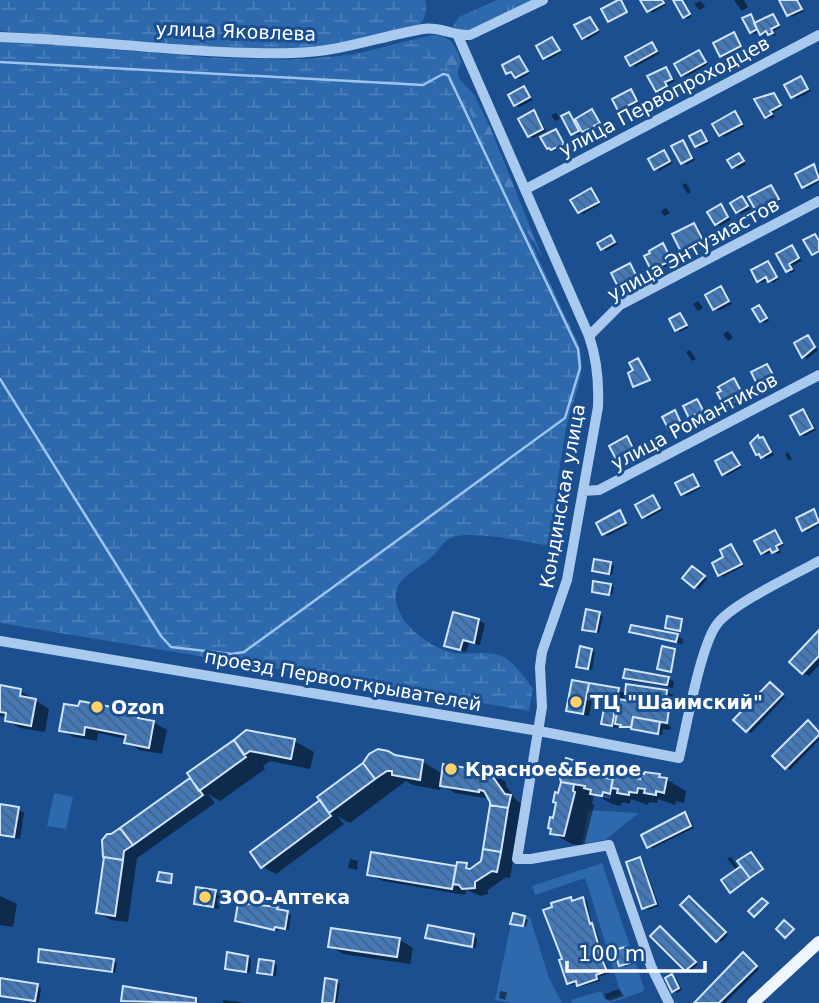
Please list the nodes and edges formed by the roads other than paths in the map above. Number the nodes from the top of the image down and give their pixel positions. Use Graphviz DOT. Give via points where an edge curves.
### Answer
graph roads {
  1 [pos="543,0"];
  2 [pos="819,35"];
  3 [pos="458,36"];
  4 [pos="0,37"];
  5 [pos="526,189"];
  6 [pos="819,201"];
  7 [pos="590,336"];
  8 [pos="819,375"];
  9 [pos="583,491"];
  10 [pos="819,561"];
  11 [pos="0,641"];
  12 [pos="539,731"];
  13 [pos="819,942"];
  14 [pos="669,1003"];
  15 [pos="753,1003"];
  1 -- 3 [label="street, улица Яковлева" via="485,30"];
  2 -- 5 [label="street, улица Первопроходцев"];
  3 -- 4 [label="street, улица Яковлева" via="433,28 347,48 284,53"];
  3 -- 5 [label="street, Кондинская улица"];
  5 -- 7 [label="street, Кондинская улица"];
  6 -- 7 [label="street, улица Энтузиастов" via="620,306"];
  7 -- 9 [label="street, Кондинская улица" via="598,397"];
  8 -- 9 [label="street, улица Романтиков" via="599,490"];
  9 -- 12 [label="street, Кондинская улица" via="567,580 542,652"];
  10 -- 12 [label="street, проезд Первооткрывателей" via="728,613 713,629 679,758"];
  11 -- 12 [label="street, проезд Первооткрывателей"];
  12 -- 14 [label="street, Кондинская улица" via="517,859 608,845"];
  13 -- 15 [label="main road"];
}
